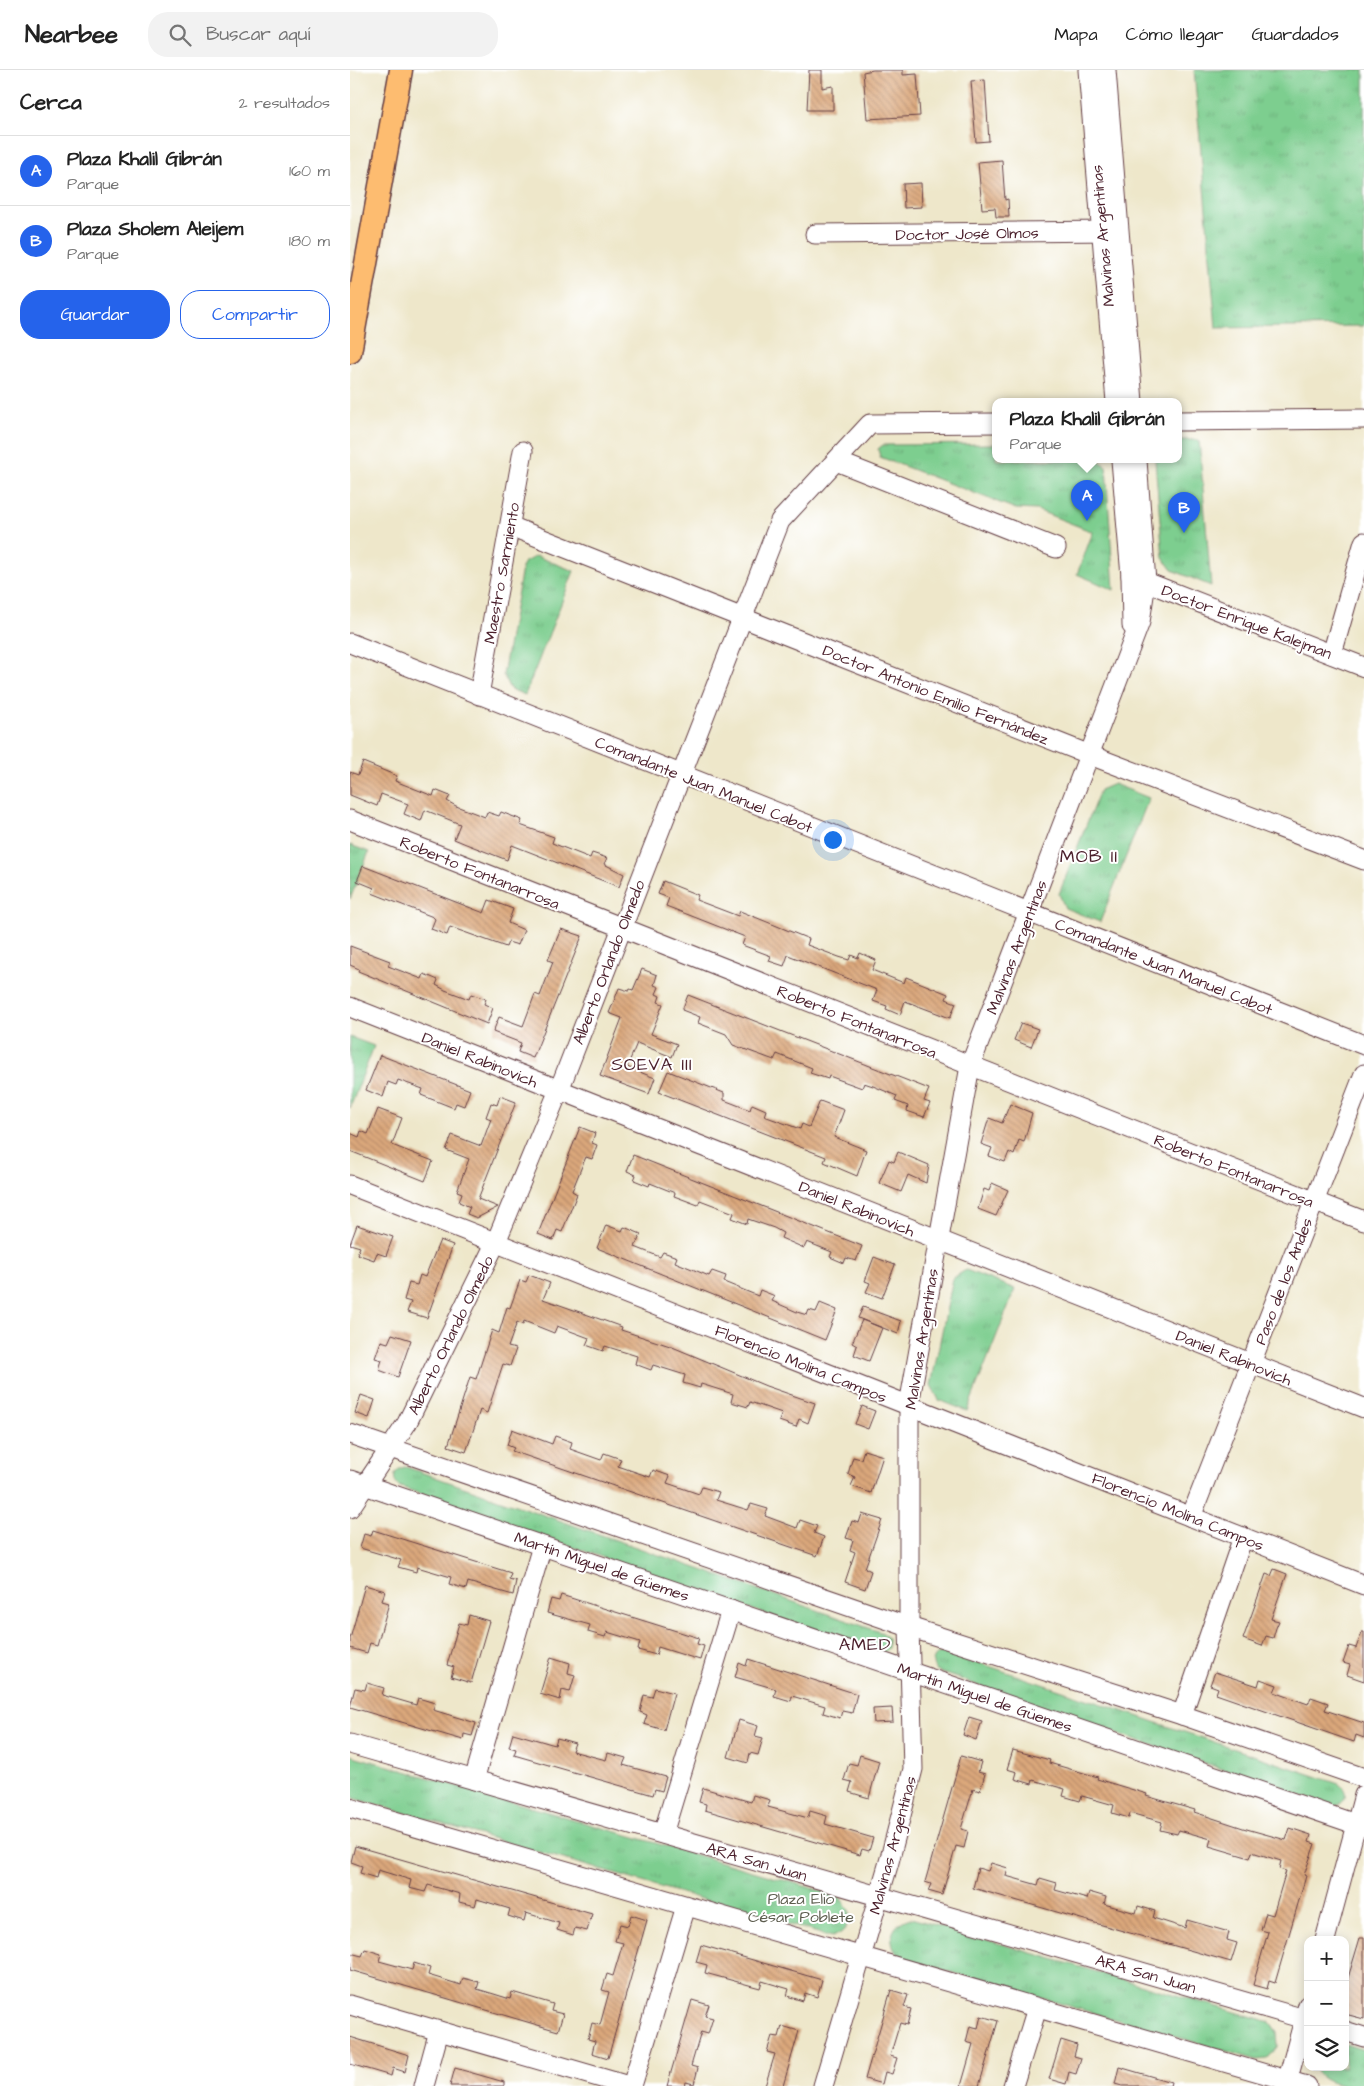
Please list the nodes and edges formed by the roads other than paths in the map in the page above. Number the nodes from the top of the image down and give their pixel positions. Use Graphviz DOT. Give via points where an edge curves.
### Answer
graph roads {
  1 [pos="401,70"];
  2 [pos="1088,70"];
  3 [pos="1106,70"];
  4 [pos="1110,231"];
  5 [pos="815,234"];
  6 [pos="350,352"];
  7 [pos="1116,398"];
  8 [pos="1131,398"];
  9 [pos="1364,419"];
  10 [pos="1182,421"];
  11 [pos="992,423"];
  12 [pos="523,451"];
  13 [pos="836,461"];
  14 [pos="1121,463"];
  15 [pos="1137,463"];
  16 [pos="510,526"];
  17 [pos="1364,542"];
  18 [pos="1056,548"];
  19 [pos="1139,578"];
  20 [pos="743,617"];
  21 [pos="350,643"];
  22 [pos="1332,654"];
  23 [pos="1364,667"];
  24 [pos="480,695"];
  25 [pos="1090,755"];
  26 [pos="681,775"];
  27 [pos="350,820"];
  28 [pos="1364,860"];
  29 [pos="1029,912"];
  30 [pos="622,928"];
  31 [pos="350,1008"];
  32 [pos="1364,1045"];
  33 [pos="970,1066"];
  34 [pos="1364,1074"];
  35 [pos="558,1090"];
  36 [pos="350,1185"];
  37 [pos="1314,1202"];
  38 [pos="1364,1221"];
  39 [pos="938,1240"];
  40 [pos="496,1242"];
  41 [pos="1251,1364"];
  42 [pos="908,1405"];
  43 [pos="1364,1408"];
  44 [pos="350,1434"];
  45 [pos="390,1448"];
  46 [pos="358,1482"];
  47 [pos="350,1508"];
  48 [pos="1191,1517"];
  49 [pos="1243,1537"];
  50 [pos="542,1546"];
  51 [pos="1364,1585"];
  52 [pos="731,1610"];
  53 [pos="909,1627"];
  54 [pos="911,1672"];
  55 [pos="1182,1715"];
  56 [pos="350,1744"];
  57 [pos="1364,1778"];
  58 [pos="474,1780"];
  59 [pos="1364,1794"];
  60 [pos="350,1808"];
  61 [pos="1360,1826"];
  62 [pos="663,1834"];
  63 [pos="879,1897"];
  64 [pos="686,1906"];
  65 [pos="1326,1936"];
  66 [pos="861,1957"];
  67 [pos="350,2005"];
  68 [pos="1037,2008"];
  69 [pos="1304,2014"];
  70 [pos="1304,2025"];
  71 [pos="439,2031"];
  72 [pos="1349,2032"];
  73 [pos="1364,2037"];
  74 [pos="1286,2083"];
  75 [pos="424,2086"];
  76 [pos="631,2086"];
  77 [pos="823,2086"];
  78 [pos="1014,2086"];
  79 [pos="1307,2086"];
  1 -- 6 [label="main road"];
  2 -- 4 [label="street, Malvinas Argentinas"];
  3 -- 4 [label="street, Malvinas Argentinas"];
  4 -- 5 [label="street, Doctor José Olmos"];
  4 -- 7 [label="street, Malvinas Argentinas"];
  4 -- 8 [label="street, Malvinas Argentinas"];
  9 -- 10 [label="street"];
  11 -- 13 [label="street, Alberto Orlando Olmedo" via="870,424"];
  12 -- 16 [label="street, Maestro Sarmiento"];
  13 -- 18 [label="street"];
  13 -- 20 [label="street, Alberto Orlando Olmedo" via="780,521"];
  14 -- 19 [label="street, Malvinas Argentinas"];
  15 -- 19 [label="street, Malvinas Argentinas"];
  16 -- 20 [label="street, Doctor Antonio Emilio Fernández"];
  16 -- 24 [label="street, Maestro Sarmiento"];
  17 -- 22 [label="street"];
  19 -- 22 [label="street, Doctor Enrique Kalejman"];
  19 -- 25 [label="street, Malvinas Argentinas" via="1145,603 1133,644"];
  20 -- 25 [label="street, Doctor Antonio Emilio Fernández"];
  20 -- 26 [label="street, Alberto Orlando Olmedo"];
  21 -- 24 [label="street, Comandante Juan Manuel Cabot"];
  22 -- 23 [label="street, Doctor Enrique Kalejman"];
  24 -- 26 [label="street, Comandante Juan Manuel Cabot"];
  25 -- 28 [label="street, Doctor Antonio Emilio Fernández"];
  25 -- 29 [label="street, Malvinas Argentinas"];
  26 -- 29 [label="street, Comandante Juan Manuel Cabot"];
  26 -- 30 [label="street, Alberto Orlando Olmedo"];
  27 -- 30 [label="street, Roberto Fontanarrosa"];
  29 -- 32 [label="street, Comandante Juan Manuel Cabot"];
  29 -- 33 [label="street, Malvinas Argentinas"];
  30 -- 33 [label="street, Roberto Fontanarrosa"];
  30 -- 35 [label="street, Alberto Orlando Olmedo"];
  31 -- 35 [label="street, Daniel Rabinovich"];
  33 -- 37 [label="street, Roberto Fontanarrosa"];
  33 -- 39 [label="street, Malvinas Argentinas"];
  34 -- 37 [label="street, Paso de los Andes"];
  35 -- 39 [label="street, Daniel Rabinovich"];
  35 -- 40 [label="street, Alberto Orlando Olmedo"];
  36 -- 40 [label="street, Florencio Molina Campos"];
  37 -- 38 [label="street, Roberto Fontanarrosa"];
  37 -- 41 [label="street, Paso de los Andes"];
  39 -- 41 [label="street, Daniel Rabinovich"];
  39 -- 42 [label="street, Malvinas Argentinas"];
  40 -- 42 [label="street, Florencio Molina Campos"];
  40 -- 45 [label="street, Alberto Orlando Olmedo" via="407,1423"];
  41 -- 43 [label="street, Daniel Rabinovich"];
  41 -- 48 [label="street, Paso de los Andes"];
  42 -- 48 [label="street, Florencio Molina Campos"];
  42 -- 53 [label="street, Malvinas Argentinas"];
  44 -- 45 [label="street"];
  45 -- 46 [label="street, Alberto Orlando Olmedo"];
  45 -- 53 [label="street"];
  46 -- 47 [label="street, Alberto Orlando Olmedo"];
  46 -- 50 [label="street, Martín Miguel de Güemes"];
  48 -- 49 [label="street, Florencio Molina Campos"];
  49 -- 51 [label="street, Florencio Molina Campos"];
  49 -- 55 [label="street"];
  50 -- 52 [label="street, Martín Miguel de Güemes"];
  50 -- 58 [label="street"];
  52 -- 54 [label="street, Martín Miguel de Güemes"];
  52 -- 62 [label="street"];
  53 -- 54 [label="street, Malvinas Argentinas"];
  53 -- 55 [label="street"];
  54 -- 61 [label="street, Martín Miguel de Güemes"];
  54 -- 63 [label="street, Malvinas Argentinas" via="913,1768"];
  55 -- 57 [label="street"];
  56 -- 58 [label="street, ARA San Juan"];
  58 -- 62 [label="street, ARA San Juan"];
  59 -- 61 [label="street"];
  60 -- 64 [label="street"];
  61 -- 65 [label="street"];
  62 -- 63 [label="street, ARA San Juan"];
  63 -- 66 [label="street, Malvinas Argentinas"];
  63 -- 69 [label="street, ARA San Juan"];
  64 -- 66 [label="street"];
  64 -- 76 [label="street"];
  66 -- 68 [label="street"];
  66 -- 77 [label="street, Malvinas Argentinas"];
  67 -- 71 [label="street"];
  68 -- 74 [label="street"];
  68 -- 78 [label="street"];
  70 -- 74 [label="street"];
  71 -- 75 [label="street"];
  71 -- 76 [label="street"];
  72 -- 73 [label="street"];
  74 -- 79 [label="street"];
}
